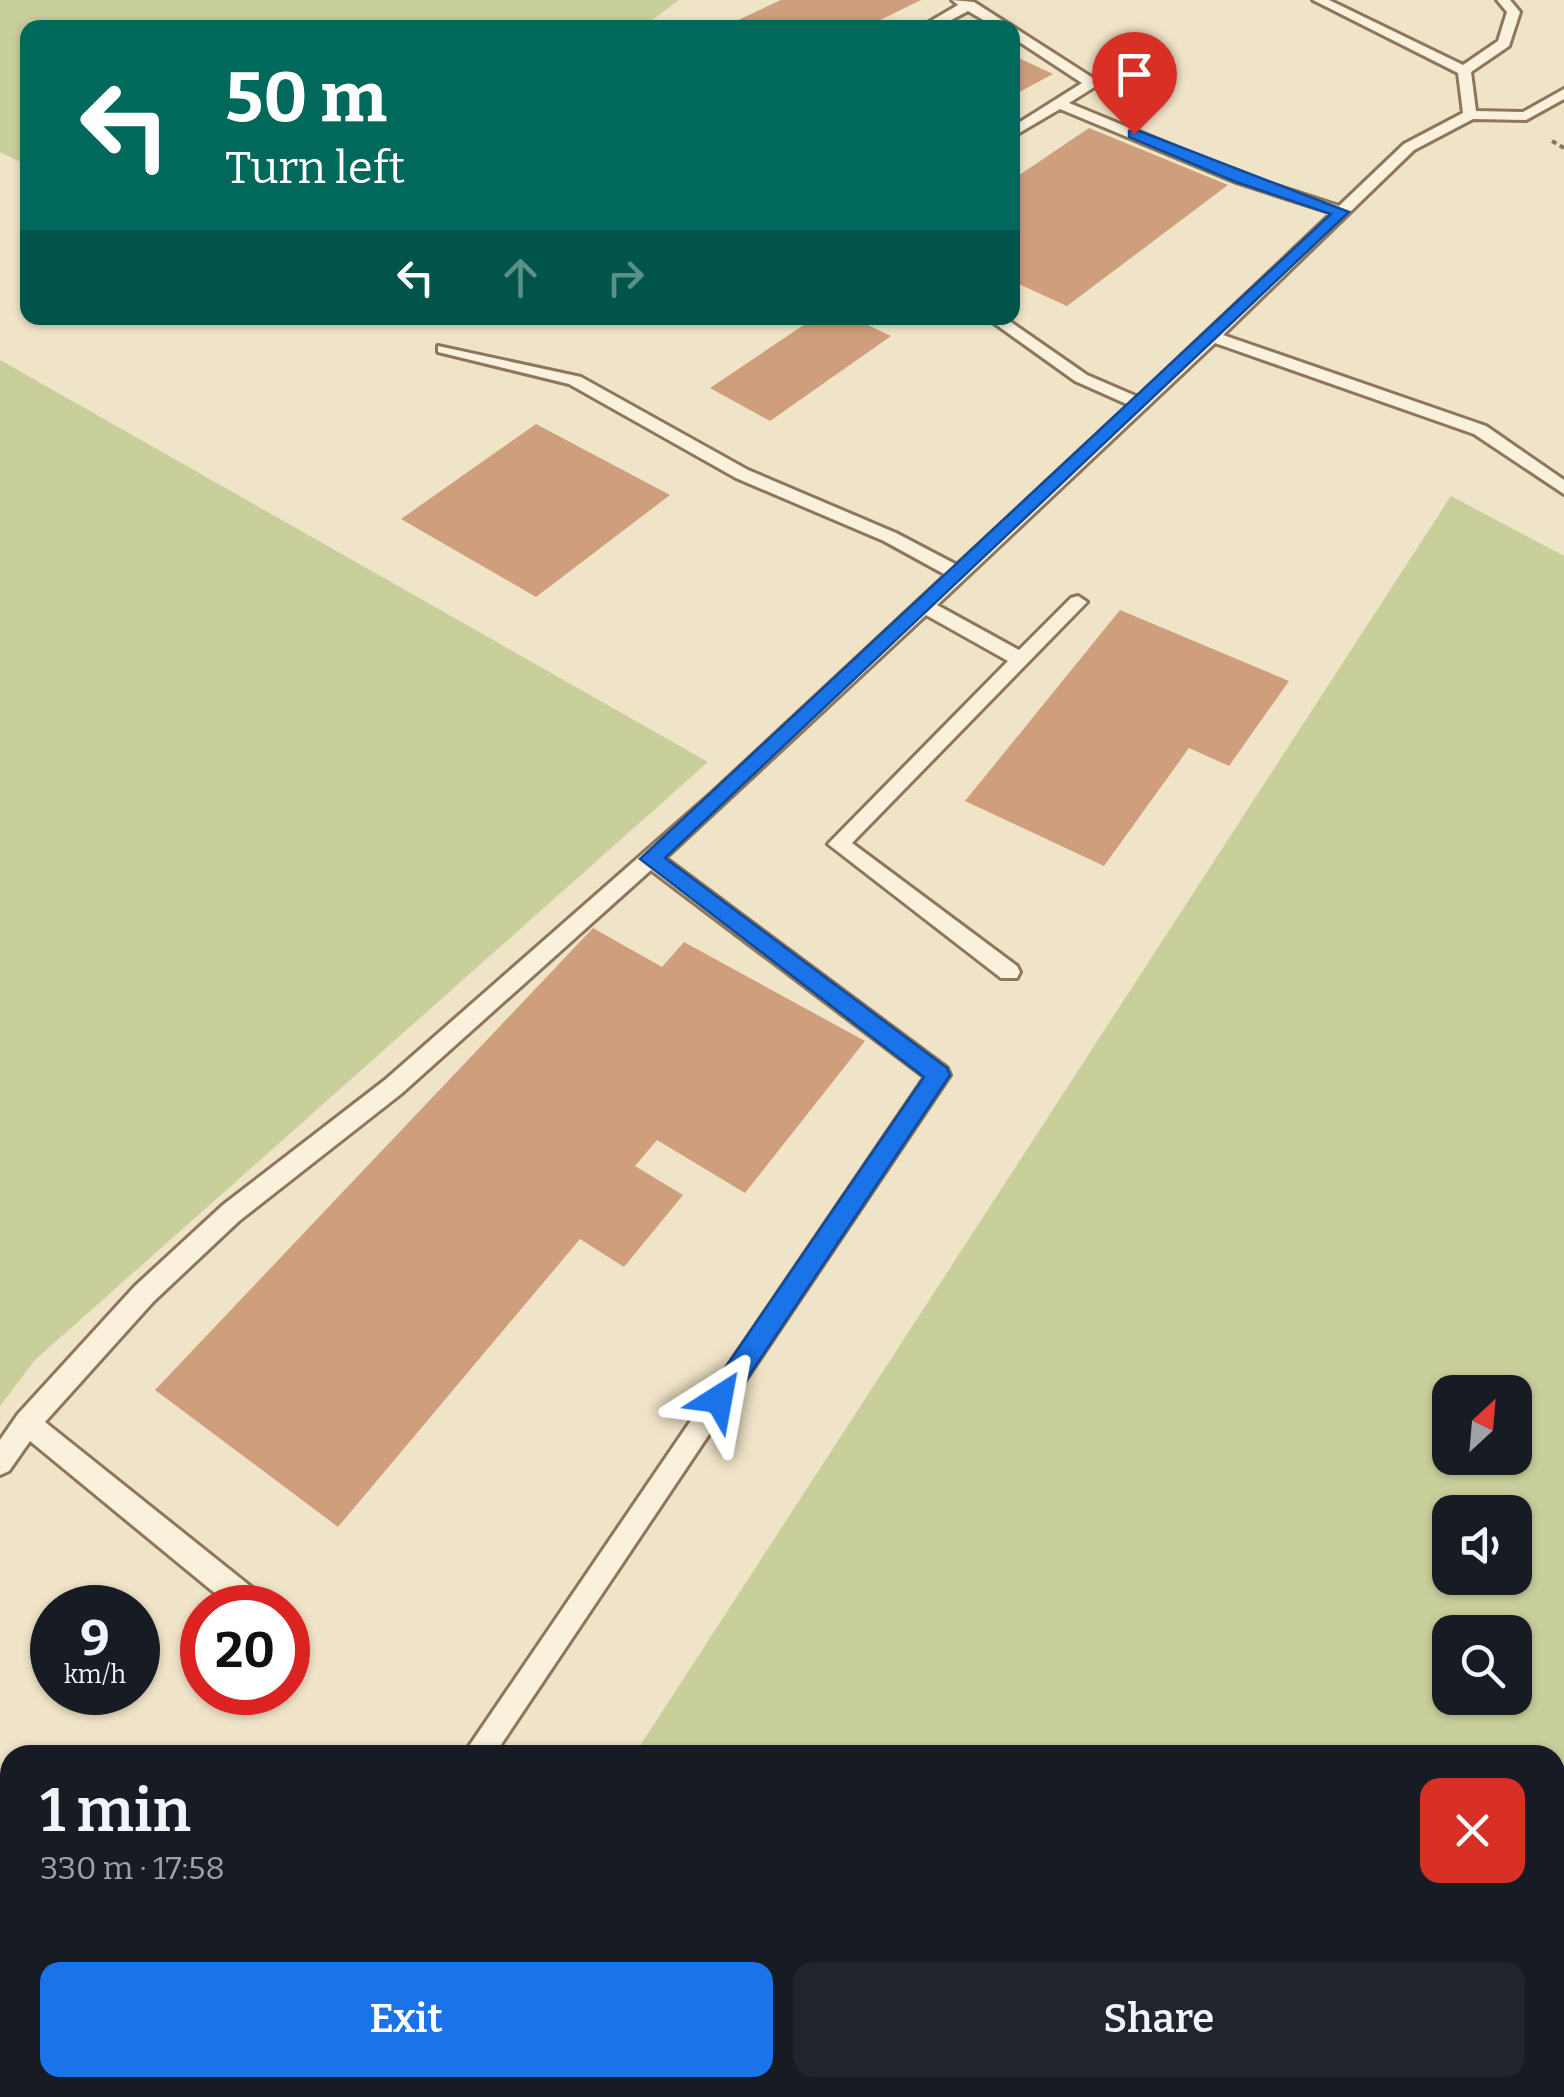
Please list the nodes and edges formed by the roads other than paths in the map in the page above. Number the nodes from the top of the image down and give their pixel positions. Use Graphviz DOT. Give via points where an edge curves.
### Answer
graph roads {
  1 [pos="1319,0"];
  2 [pos="1503,0"];
  3 [pos="964,2"];
  4 [pos="937,20"];
  5 [pos="995,20"];
  6 [pos="1020,36"];
  7 [pos="1464,71"];
  8 [pos="1564,93"];
  9 [pos="1062,105"];
  10 [pos="1470,115"];
  11 [pos="1020,129"];
  12 [pos="1342,212"];
  13 [pos="1005,325"];
  14 [pos="1212,337"];
  15 [pos="444,349"];
  16 [pos="1140,404"];
  17 [pos="1564,488"];
  18 [pos="959,574"];
  19 [pos="1078,602"];
  20 [pos="924,606"];
  21 [pos="1022,660"];
  22 [pos="651,859"];
  23 [pos="1009,972"];
  24 [pos="27,1423"];
  25 [pos="0,1462"];
  26 [pos="226,1585"];
  27 [pos="484,1745"];
  1 -- 7 [label="lane"];
  2 -- 7 [label="lane" via="1514,12 1504,43"];
  3 -- 4 [label="lane"];
  3 -- 5 [label="lane"];
  6 -- 9 [label="lane" via="1091,83"];
  7 -- 10 [label="lane"];
  8 -- 10 [label="lane" via="1526,116"];
  9 -- 11 [label="lane"];
  9 -- 12 [label="lane" via="1241,179"];
  10 -- 12 [label="lane" via="1409,147"];
  12 -- 14 [label="lane"];
  13 -- 16 [label="lane" via="1081,378"];
  14 -- 16 [label="lane"];
  14 -- 17 [label="lane" via="1480,430"];
  15 -- 18 [label="lane" via="575,380 742,474"];
  16 -- 18 [label="lane"];
  18 -- 20 [label="lane"];
  19 -- 21 [label="lane"];
  20 -- 21 [label="lane"];
  20 -- 22 [label="lane"];
  21 -- 23 [label="lane" via="838,844"];
  22 -- 24 [label="lane" via="393,1088 231,1213 144,1294"];
  22 -- 27 [label="lane" via="939,1075"];
  24 -- 25 [label="lane"];
  24 -- 26 [label="lane"];
}
